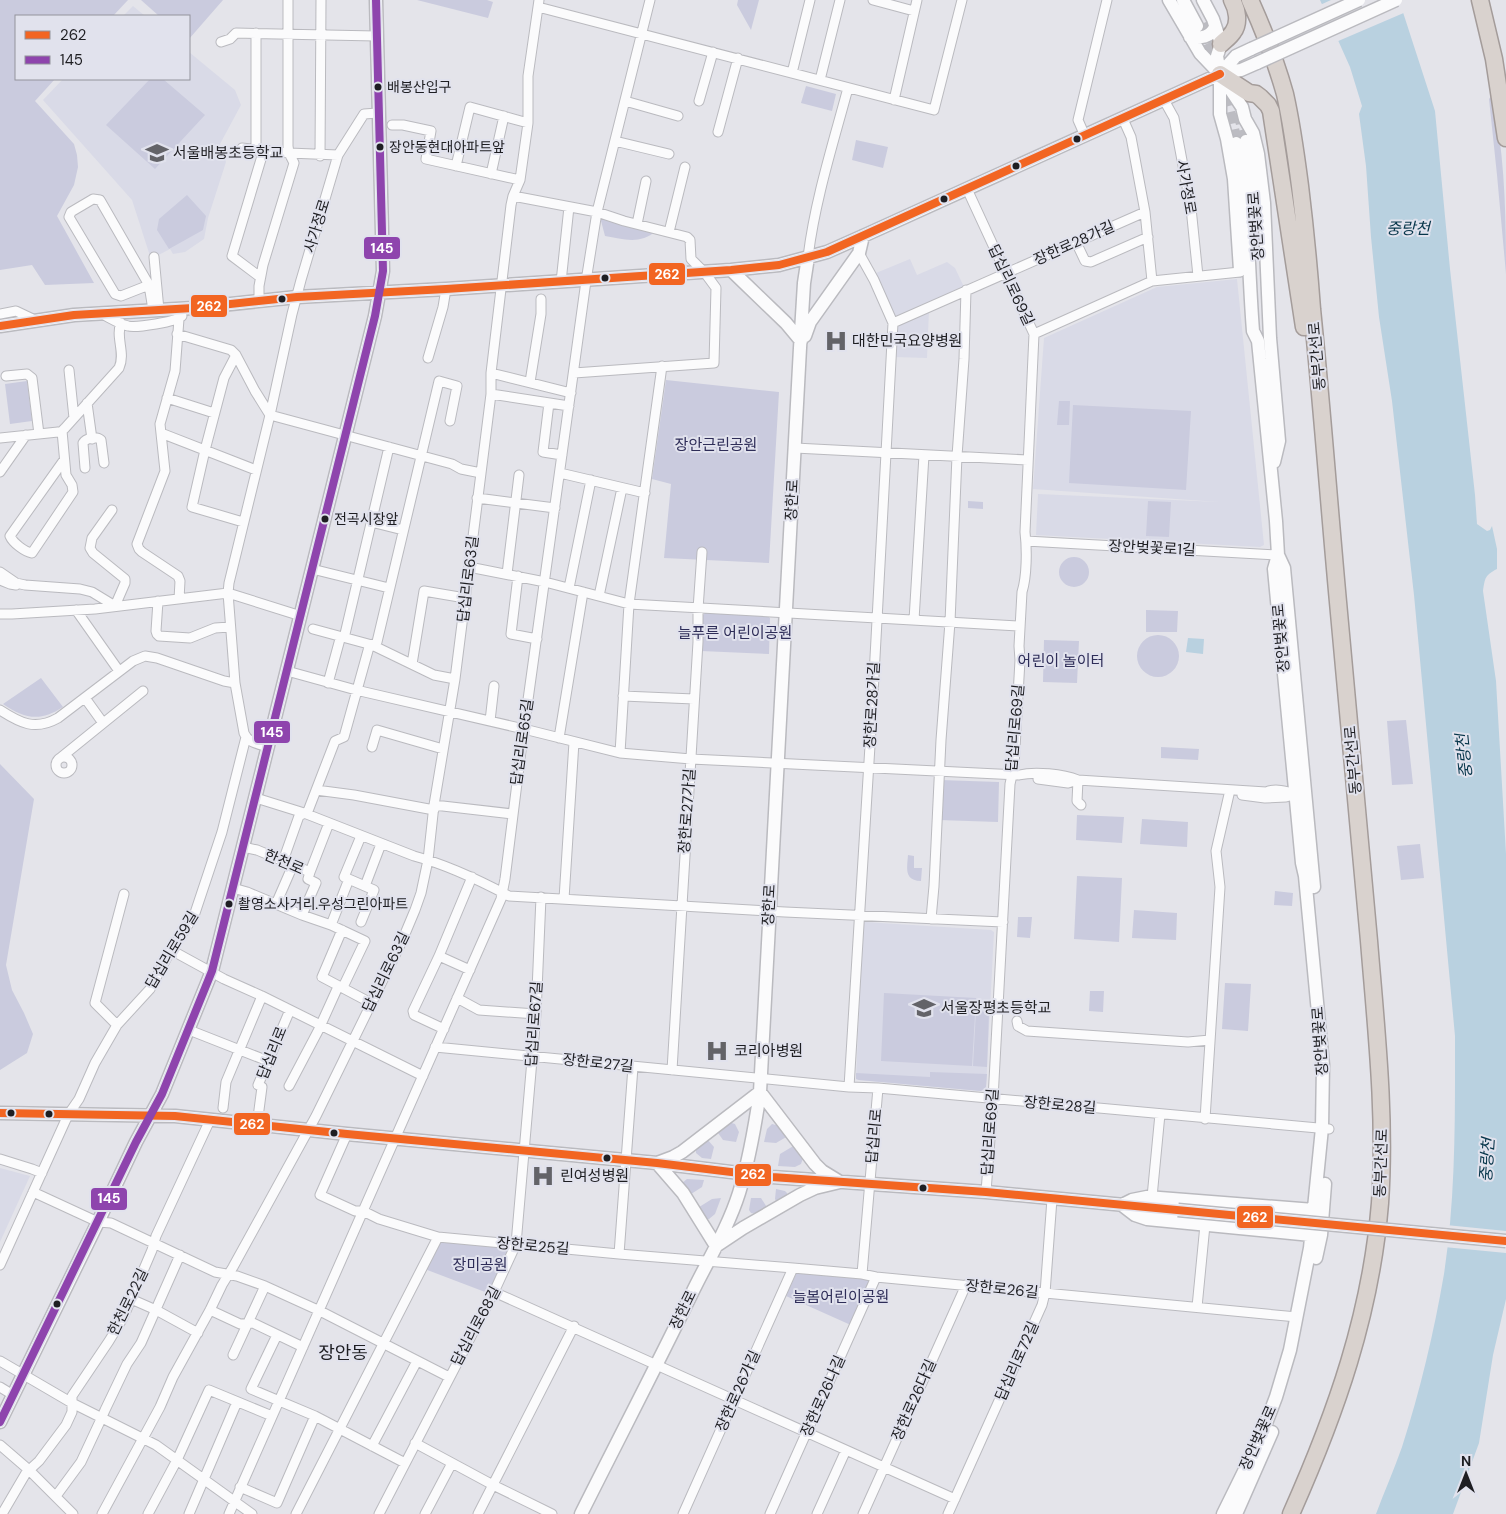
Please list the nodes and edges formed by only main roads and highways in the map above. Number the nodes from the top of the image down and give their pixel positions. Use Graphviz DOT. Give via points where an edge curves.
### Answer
graph roads {
  1 [pos="376,0"];
  2 [pos="1169,0"];
  3 [pos="1183,0"];
  4 [pos="1195,0"];
  5 [pos="1203,0"];
  6 [pos="1232,0"];
  7 [pos="1250,0"];
  8 [pos="1359,0"];
  9 [pos="1396,0"];
  10 [pos="1480,0"];
  11 [pos="1206,25"];
  12 [pos="1190,37"];
  13 [pos="1221,44"];
  14 [pos="1220,74"];
  15 [pos="1506,138"];
  16 [pos="1240,139"];
  17 [pos="863,236"];
  18 [pos="808,257"];
  19 [pos="731,270"];
  20 [pos="380,293"];
  21 [pos="1251,313"];
  22 [pos="0,326"];
  23 [pos="1258,341"];
  24 [pos="800,345"];
  25 [pos="1319,377"];
  26 [pos="1271,471"];
  27 [pos="760,1092"];
  28 [pos="0,1114"];
  29 [pos="150,1116"];
  30 [pos="1325,1129"];
  31 [pos="657,1163"];
  32 [pos="744,1173"];
  33 [pos="840,1182"];
  34 [pos="1122,1205"];
  35 [pos="1314,1210"];
  36 [pos="1311,1235"];
  37 [pos="1506,1240"];
  38 [pos="716,1246"];
  39 [pos="0,1422"];
  40 [pos="580,1514"];
  41 [pos="1223,1514"];
  42 [pos="1236,1514"];
  43 [pos="1291,1514"];
  1 -- 20 [label="main road, 한천로" via="383,271"];
  2 -- 12 [label="main road"];
  3 -- 11 [label="main road"];
  4 -- 11 [label="main road"];
  5 -- 11 [label="main road" via="1213,19"];
  6 -- 13 [label="highway" via="1237,19 1235,30"];
  7 -- 25 [label="highway, 동부간선로" via="1275,60 1293,134"];
  8 -- 14 [label="main road, bridge" via="1236,56"];
  9 -- 14 [label="main road, bridge" via="1241,70"];
  10 -- 15 [label="highway" via="1494,59"];
  11 -- 12 [label="main road" via="1212,33 1206,37"];
  11 -- 13 [label="main road"];
  12 -- 14 [label="main road"];
  13 -- 14 [label="main road" via="1218,56"];
  14 -- 16 [label="main road" via="1220,114"];
  14 -- 16 [label="main road" via="1242,107 1245,119"];
  14 -- 17 [label="main road"];
  14 -- 25 [label="highway" via="1249,93 1256,94 1271,111 1305,330"];
  16 -- 21 [label="main road, 장안벚꽃로"];
  16 -- 21 [label="main road" via="1236,199 1240,272"];
  16 -- 23 [label="main road, 장안벚꽃로" via="1254,188 1258,232 1262,330"];
  16 -- 26 [label="main road" via="1258,154 1264,203 1270,338 1279,441"];
  17 -- 18 [label="main road"];
  17 -- 24 [label="main road" via="859,253 810,322"];
  18 -- 19 [label="main road" via="779,265"];
  18 -- 24 [label="main road, 장한로"];
  19 -- 20 [label="main road"];
  19 -- 24 [label="main road" via="786,323"];
  20 -- 22 [label="main road" via="100,313"];
  20 -- 29 [label="main road, 한천로" via="212,971"];
  21 -- 23 [label="main road, 장안벚꽃로"];
  23 -- 26 [label="main road, 장안벚꽃로"];
  24 -- 27 [label="main road, 장한로"];
  25 -- 43 [label="highway, 동부간선로" via="1377,1036 1382,1166 1374,1248 1359,1327 1330,1423"];
  26 -- 30 [label="main road, 장안벚꽃로" via="1278,555 1274,569 1301,793 1323,1065"];
  27 -- 31 [label="main road" via="682,1152"];
  27 -- 32 [label="main road, 장한로"];
  27 -- 33 [label="main road" via="815,1164"];
  28 -- 29 [label="main road, 답십리로"];
  29 -- 31 [label="main road, 답십리로"];
  29 -- 39 [label="main road, 한천로"];
  30 -- 35 [label="main road, 장안벚꽃로"];
  30 -- 42 [label="main road, 장안벚꽃로" via="1320,1236 1298,1353 1272,1432"];
  31 -- 32 [label="main road, 답십리로"];
  31 -- 38 [label="main road" via="682,1193"];
  32 -- 33 [label="main road, 답십리로"];
  32 -- 38 [label="main road, 장한로"];
  33 -- 34 [label="main road, 답십리로"];
  33 -- 38 [label="main road" via="800,1194"];
  34 -- 35 [label="main road" via="1137,1198 1152,1197"];
  34 -- 36 [label="main road" via="1144,1218"];
  34 -- 37 [label="main road, 답십리로, bridge"];
  35 -- 36 [label="main road, 장안벚꽃로"];
  36 -- 41 [label="main road, 장안벚꽃로" via="1286,1367 1260,1439"];
  38 -- 40 [label="main road, 장한로"];
}
